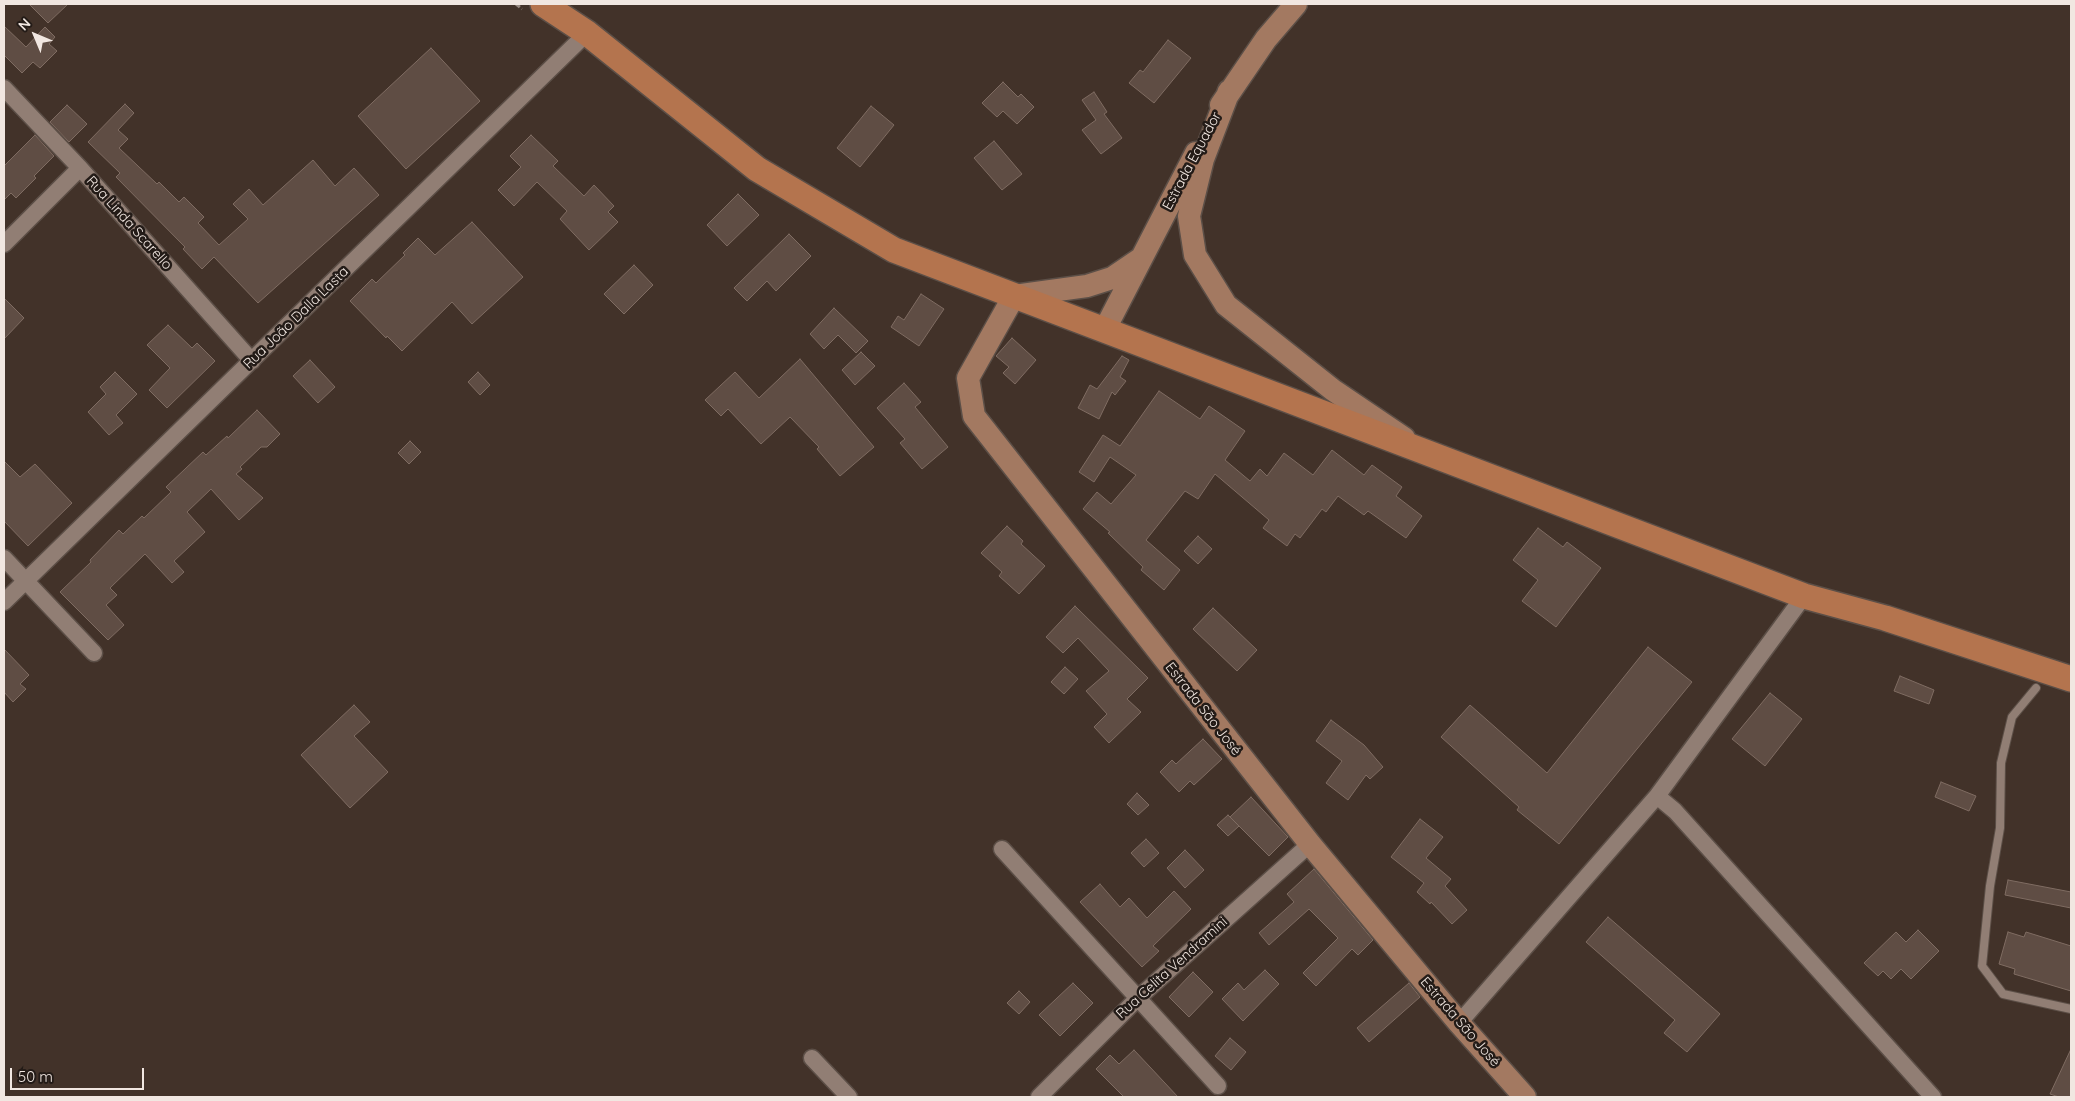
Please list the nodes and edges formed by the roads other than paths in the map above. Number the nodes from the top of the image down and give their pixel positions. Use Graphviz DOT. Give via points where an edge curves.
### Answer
graph roads {
  1 [pos="543,4"];
  2 [pos="1296,4"];
  3 [pos="587,33"];
  4 [pos="4,88"];
  5 [pos="1229,92"];
  6 [pos="80,168"];
  7 [pos="4,244"];
  8 [pos="1140,259"];
  9 [pos="1014,296"];
  10 [pos="1105,329"];
  11 [pos="252,361"];
  12 [pos="1422,450"];
  13 [pos="4,558"];
  14 [pos="26,582"];
  15 [pos="1804,596"];
  16 [pos="4,602"];
  17 [pos="94,653"];
  18 [pos="2071,679"];
  19 [pos="2036,688"];
  20 [pos="1657,796"];
  21 [pos="1310,844"];
  22 [pos="1002,849"];
  23 [pos="1138,998"];
  24 [pos="2071,1009"];
  25 [pos="1459,1023"];
  26 [pos="812,1058"];
  27 [pos="1218,1086"];
  28 [pos="849,1097"];
  29 [pos="1039,1097"];
  30 [pos="1525,1097"];
  31 [pos="1933,1097"];
  1 -- 3 [label="main road"];
  2 -- 5 [label="street, Estrada Equador" via="1266,39"];
  3 -- 9 [label="main road" via="757,169 894,250"];
  3 -- 11 [label="street, Rua João Dalla Lasta"];
  4 -- 6 [label="street, Rua Linda Scarello"];
  5 -- 8 [label="street, Estrada Equador"];
  5 -- 12 [label="street" via="1203,159 1189,216 1195,254 1226,305 1333,390"];
  6 -- 7 [label="street"];
  6 -- 11 [label="street, Rua Linda Scarello"];
  8 -- 9 [label="street" via="1112,278 1087,286"];
  8 -- 10 [label="street, Estrada Equador"];
  9 -- 10 [label="main road"];
  9 -- 21 [label="street, Estrada São José" via="968,378 974,416"];
  10 -- 12 [label="main road"];
  11 -- 14 [label="street, Rua João Dalla Lasta"];
  12 -- 15 [label="main road"];
  13 -- 14 [label="street"];
  14 -- 16 [label="street, Rua João Dalla Lasta"];
  14 -- 17 [label="street"];
  15 -- 18 [label="main road" via="1885,618"];
  15 -- 20 [label="street"];
  19 -- 24 [label="lane" via="2012,717 2001,763 2000,828 1982,966 2003,994"];
  20 -- 25 [label="street"];
  20 -- 31 [label="street" via="1675,811"];
  21 -- 23 [label="street, Rua Celita Vendramini"];
  21 -- 25 [label="street, Estrada São José"];
  22 -- 23 [label="street"];
  23 -- 27 [label="street"];
  23 -- 29 [label="street, Rua Celita Vendramini"];
  25 -- 30 [label="street, Estrada São José"];
  26 -- 28 [label="street"];
}
